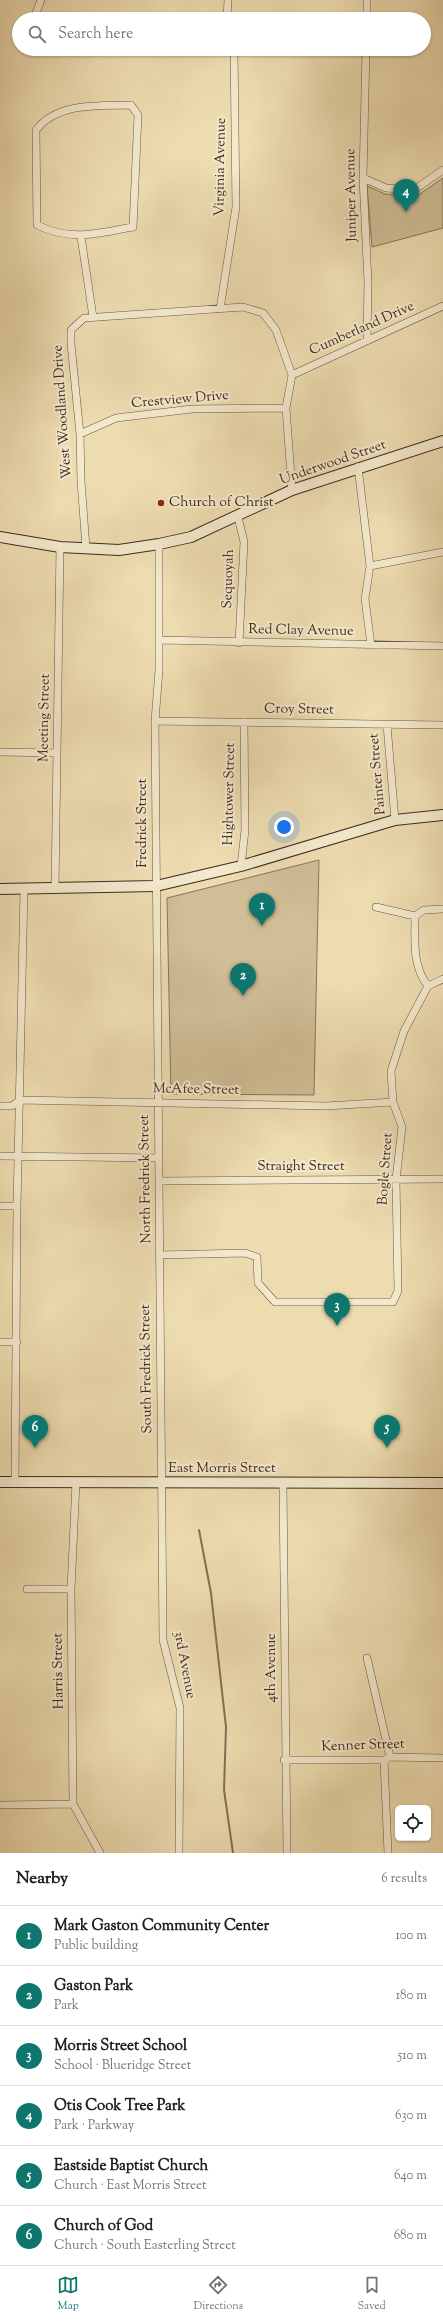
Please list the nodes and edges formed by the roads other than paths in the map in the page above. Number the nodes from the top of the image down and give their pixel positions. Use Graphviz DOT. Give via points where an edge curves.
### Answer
graph roads {
  1 [pos="41,0"];
  2 [pos="228,0"];
  3 [pos="367,0"];
  4 [pos="36,12"];
  5 [pos="227,12"];
  6 [pos="367,12"];
  7 [pos="234,56"];
  8 [pos="366,56"];
  9 [pos="443,170"];
  10 [pos="363,178"];
  11 [pos="81,237"];
  12 [pos="443,306"];
  13 [pos="220,309"];
  14 [pos="93,317"];
  15 [pos="367,340"];
  16 [pos="292,375"];
  17 [pos="286,408"];
  18 [pos="80,434"];
  19 [pos="443,441"];
  20 [pos="358,467"];
  21 [pos="292,490"];
  22 [pos="238,517"];
  23 [pos="0,537"];
  24 [pos="159,544"];
  25 [pos="60,547"];
  26 [pos="86,548"];
  27 [pos="443,552"];
  28 [pos="370,566"];
  29 [pos="158,640"];
  30 [pos="239,643"];
  31 [pos="371,645"];
  32 [pos="443,646"];
  33 [pos="155,721"];
  34 [pos="244,722"];
  35 [pos="387,724"];
  36 [pos="443,725"];
  37 [pos="0,752"];
  38 [pos="57,753"];
  39 [pos="443,815"];
  40 [pos="395,820"];
  41 [pos="241,866"];
  42 [pos="156,886"];
  43 [pos="0,889"];
  44 [pos="24,889"];
  45 [pos="55,889"];
  46 [pos="376,906"];
  47 [pos="443,909"];
  48 [pos="415,916"];
  49 [pos="443,979"];
  50 [pos="428,986"];
  51 [pos="20,1100"];
  52 [pos="158,1102"];
  53 [pos="393,1102"];
  54 [pos="0,1106"];
  55 [pos="0,1156"];
  56 [pos="18,1156"];
  57 [pos="159,1158"];
  58 [pos="443,1179"];
  59 [pos="396,1180"];
  60 [pos="159,1181"];
  61 [pos="0,1206"];
  62 [pos="17,1206"];
  63 [pos="159,1255"];
  64 [pos="0,1342"];
  65 [pos="17,1342"];
  66 [pos="0,1482"];
  67 [pos="15,1482"];
  68 [pos="76,1482"];
  69 [pos="161,1482"];
  70 [pos="443,1483"];
  71 [pos="283,1484"];
  72 [pos="27,1589"];
  73 [pos="71,1589"];
  74 [pos="367,1658"];
  75 [pos="443,1758"];
  76 [pos="387,1759"];
  77 [pos="284,1760"];
  78 [pos="73,1804"];
  79 [pos="2,1805"];
  80 [pos="100,1853"];
  81 [pos="179,1853"];
  82 [pos="286,1853"];
  83 [pos="388,1853"];
  1 -- 4 [label="street"];
  2 -- 5 [label="street"];
  3 -- 6 [label="street"];
  7 -- 13 [label="street, Virginia Avenue" via="236,207"];
  8 -- 10 [label="street, Juniper Avenue"];
  9 -- 10 [label="street" via="414,190 386,188"];
  10 -- 15 [label="street, Juniper Avenue" via="368,282"];
  11 -- 11 [label="street" via="133,227 138,115 131,105 77,107 45,119 36,130 37,225 53,233"];
  11 -- 14 [label="street"];
  12 -- 15 [label="street, Cumberland Drive"];
  13 -- 14 [label="street, West Woodland Drive"];
  13 -- 16 [label="street, West Woodland Drive" via="243,307 263,313 276,330"];
  14 -- 18 [label="street, West Woodland Drive" via="84,318 72,330 72,375"];
  15 -- 16 [label="street, Cumberland Drive"];
  16 -- 17 [label="street"];
  17 -- 18 [label="street, Crestview Drive" via="192,409 116,418"];
  17 -- 21 [label="street"];
  18 -- 26 [label="street, West Woodland Drive"];
  19 -- 20 [label="street, Underwood Street"];
  20 -- 21 [label="street, Underwood Street"];
  20 -- 28 [label="street"];
  21 -- 22 [label="street, Underwood Street"];
  22 -- 24 [label="street, Underwood Street" via="191,537"];
  22 -- 30 [label="street, Sequoyah" via="244,542"];
  23 -- 25 [label="street, Underwood Street"];
  24 -- 26 [label="street, Underwood Street" via="119,550"];
  24 -- 29 [label="street, Fredrick Street"];
  25 -- 26 [label="street, Underwood Street"];
  25 -- 38 [label="street, Meeting Street"];
  27 -- 28 [label="street"];
  28 -- 31 [label="street" via="365,599"];
  29 -- 30 [label="street, Red Clay Avenue"];
  29 -- 33 [label="street, Fredrick Street" via="159,670"];
  30 -- 31 [label="street, Red Clay Avenue"];
  31 -- 32 [label="street, Red Clay Avenue"];
  33 -- 34 [label="street, Croy Street"];
  33 -- 42 [label="street, Fredrick Street"];
  34 -- 35 [label="street, Croy Street"];
  34 -- 41 [label="street, Hightower Street" via="245,830"];
  35 -- 36 [label="street, Croy Street"];
  35 -- 40 [label="street, Painter Street"];
  37 -- 38 [label="street"];
  38 -- 45 [label="street, Meeting Street"];
  39 -- 40 [label="street"];
  40 -- 41 [label="street"];
  41 -- 42 [label="street"];
  42 -- 45 [label="street"];
  42 -- 52 [label="street, Fredrick Street"];
  43 -- 44 [label="street"];
  44 -- 45 [label="street"];
  44 -- 51 [label="street"];
  46 -- 48 [label="street"];
  47 -- 48 [label="street" via="424,910"];
  48 -- 50 [label="street" via="415,954 419,972"];
  49 -- 50 [label="street"];
  50 -- 53 [label="street, Bogle Street" via="404,1031 391,1071"];
  51 -- 52 [label="street, McAfee Street"];
  51 -- 54 [label="street, McAfee Street" via="12,1106"];
  51 -- 56 [label="street"];
  52 -- 53 [label="street, McAfee Street" via="326,1106"];
  52 -- 57 [label="street, North Fredrick Street"];
  53 -- 59 [label="street, Bogle Street" via="402,1127"];
  55 -- 56 [label="street"];
  56 -- 57 [label="street"];
  56 -- 62 [label="street"];
  57 -- 60 [label="street, North Fredrick Street"];
  58 -- 59 [label="street, Straight Street"];
  59 -- 60 [label="street, Straight Street"];
  59 -- 63 [label="street, Bogle Street" via="398,1290 393,1302 275,1302 258,1283 257,1257 245,1253"];
  60 -- 63 [label="street, North Fredrick Street"];
  61 -- 62 [label="street"];
  62 -- 65 [label="street"];
  63 -- 69 [label="street, South Fredrick Street"];
  64 -- 65 [label="street"];
  65 -- 67 [label="street"];
  66 -- 67 [label="street, East Morris Street"];
  67 -- 68 [label="street, East Morris Street"];
  68 -- 69 [label="street, East Morris Street"];
  68 -- 73 [label="street, Harris Street"];
  69 -- 71 [label="street, East Morris Street"];
  69 -- 81 [label="street, 3rd Avenue" via="164,1640 180,1708"];
  70 -- 71 [label="street, East Morris Street"];
  71 -- 77 [label="street, 4th Avenue"];
  72 -- 73 [label="street"];
  73 -- 78 [label="street, Harris Street"];
  74 -- 76 [label="street"];
  75 -- 76 [label="street, Kenner Street"];
  76 -- 77 [label="street, Kenner Street"];
  76 -- 83 [label="street"];
  77 -- 82 [label="street, 4th Avenue"];
  78 -- 79 [label="street"];
  78 -- 80 [label="street, Harris Street"];
}
